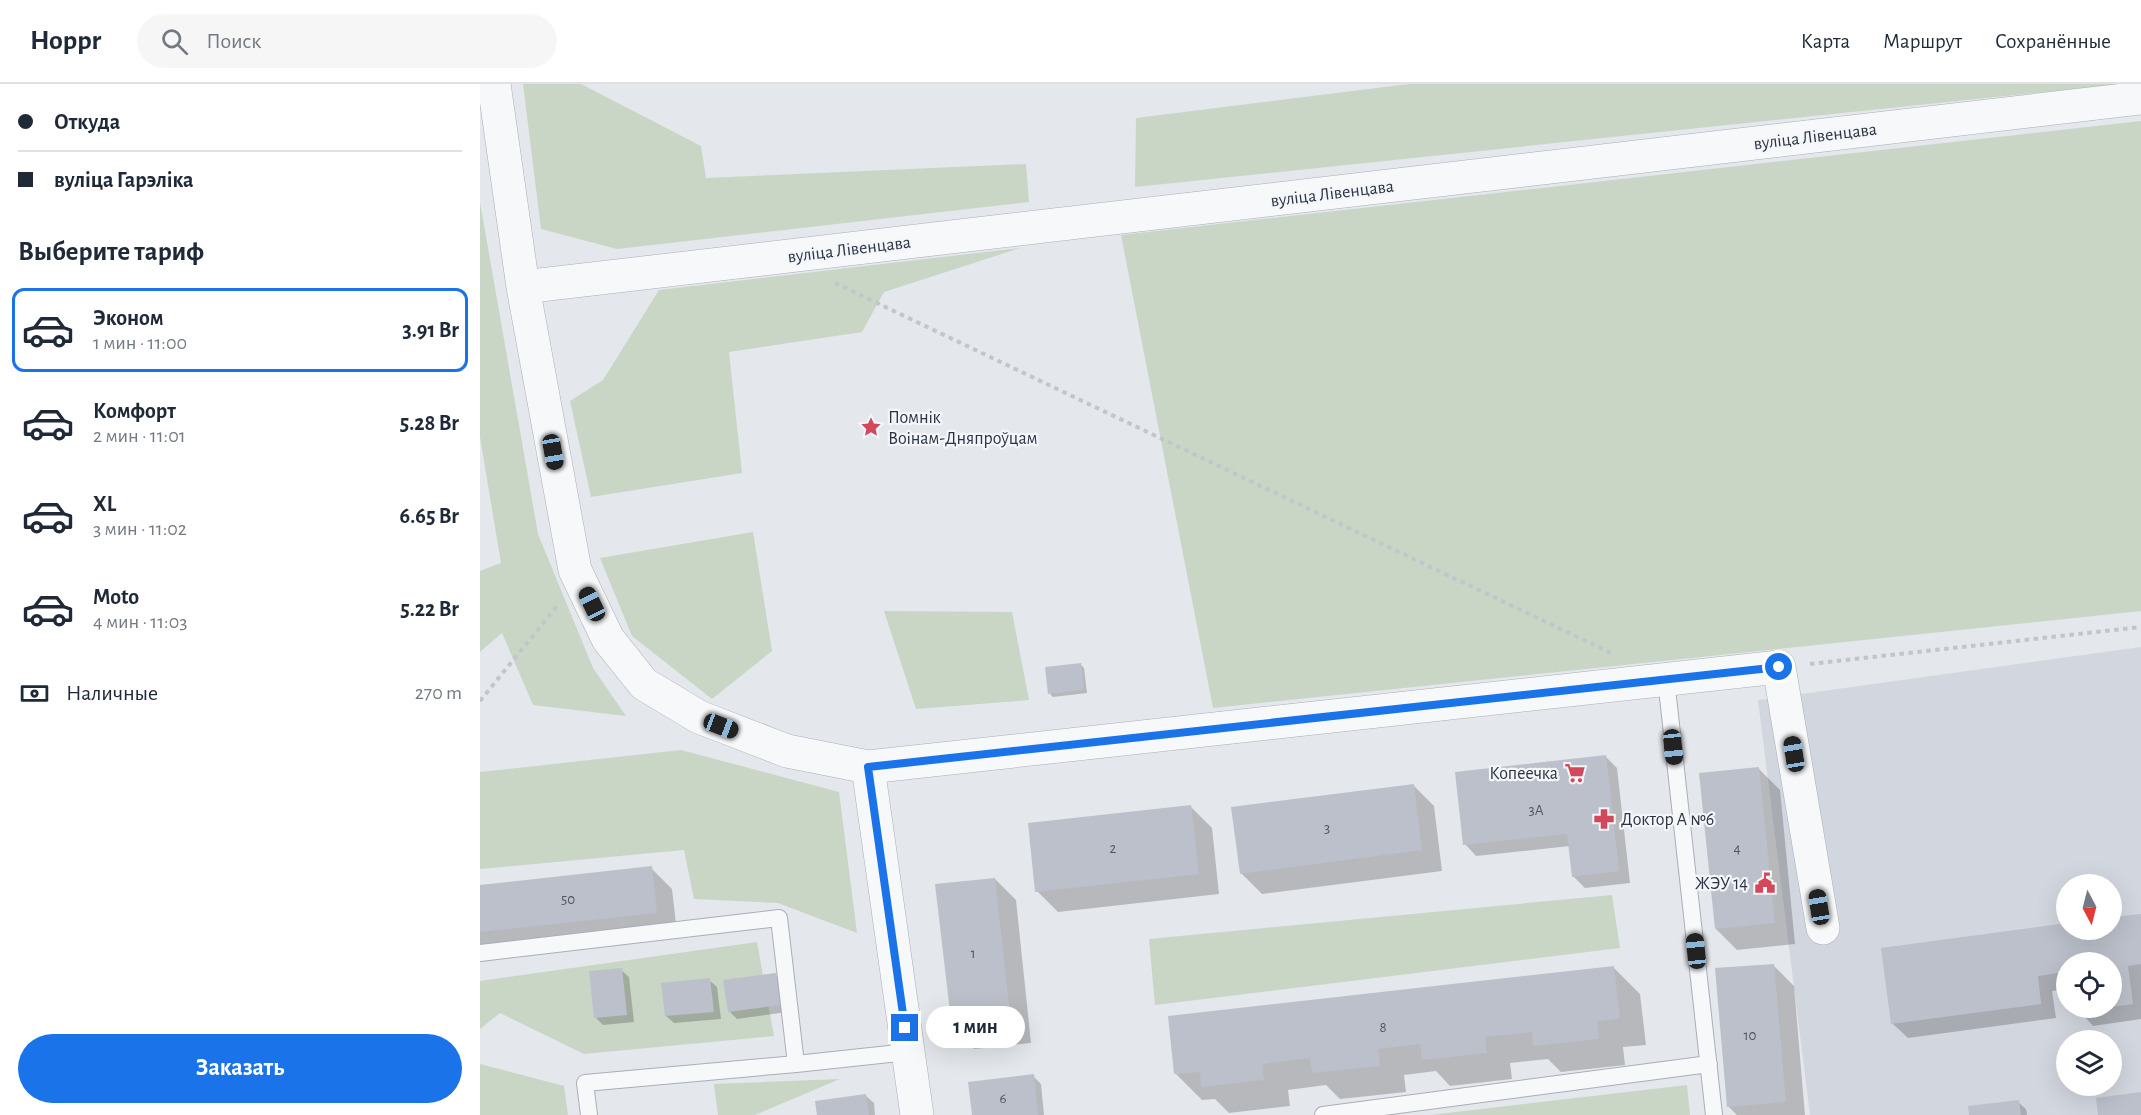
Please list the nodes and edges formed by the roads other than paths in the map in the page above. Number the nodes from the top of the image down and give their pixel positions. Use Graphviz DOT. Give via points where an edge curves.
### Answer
graph roads {
  1 [pos="494,84"];
  2 [pos="2141,98"];
  3 [pos="523,287"];
  4 [pos="1665,679"];
  5 [pos="868,767"];
  6 [pos="1823,928"];
  7 [pos="480,953"];
  8 [pos="908,1052"];
  9 [pos="796,1064"];
  10 [pos="1708,1064"];
  11 [pos="589,1115"];
  12 [pos="916,1115"];
  13 [pos="1323,1115"];
  14 [pos="1714,1115"];
  1 -- 3 [label="street"];
  2 -- 3 [label="street, вуліца Лівенцава"];
  3 -- 5 [label="street" via="575,570 608,639 644,684 699,717 787,751"];
  4 -- 5 [label="street"];
  4 -- 6 [label="street" via="1779,667"];
  4 -- 10 [label="lane"];
  5 -- 8 [label="street"];
  7 -- 9 [label="lane" via="779,918"];
  8 -- 9 [label="lane"];
  8 -- 12 [label="street"];
  9 -- 11 [label="lane" via="585,1083"];
  10 -- 13 [label="lane"];
  10 -- 14 [label="lane"];
}
